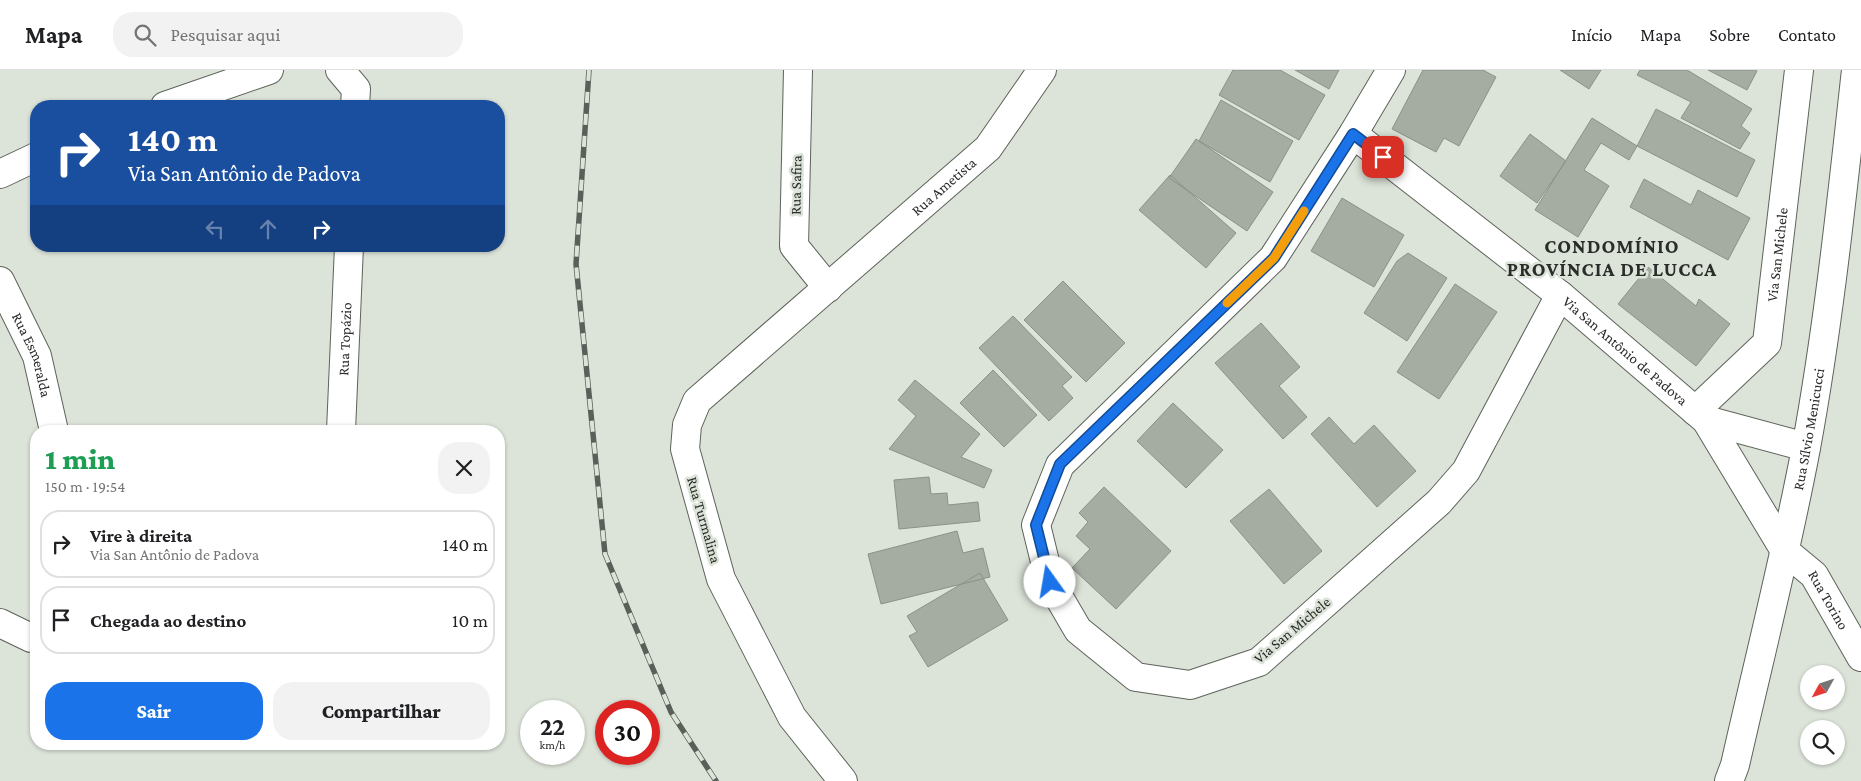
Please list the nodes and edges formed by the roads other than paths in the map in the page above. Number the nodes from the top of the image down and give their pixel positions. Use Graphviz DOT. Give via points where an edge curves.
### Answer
graph roads {
  1 [pos="269,70"];
  2 [pos="340,70"];
  3 [pos="798,70"];
  4 [pos="1042,70"];
  5 [pos="1391,70"];
  6 [pos="1799,70"];
  7 [pos="1856,70"];
  8 [pos="183,100"];
  9 [pos="355,100"];
  10 [pos="1353,134"];
  11 [pos="30,159"];
  12 [pos="0,174"];
  13 [pos="349,252"];
  14 [pos="0,281"];
  15 [pos="828,288"];
  16 [pos="1560,295"];
  17 [pos="1700,416"];
  18 [pos="53,425"];
  19 [pos="340,425"];
  20 [pos="1806,447"];
  21 [pos="1785,551"];
  22 [pos="0,623"];
  23 [pos="30,638"];
  24 [pos="1861,658"];
  25 [pos="843,781"];
  26 [pos="1729,781"];
  1 -- 8 [label="street"];
  2 -- 9 [label="street" via="356,89"];
  3 -- 15 [label="street, Rua Safira" via="794,246"];
  4 -- 15 [label="street, Rua Ametista" via="988,148"];
  5 -- 10 [label="street, Via San Michele"];
  6 -- 17 [label="street, Via San Michele" via="1767,342"];
  7 -- 20 [label="street, Rua Sílvio Menicucci" via="1832,282"];
  10 -- 16 [label="street, Via San Antônio de Padova"];
  10 -- 16 [label="street, Via San Michele" via="1274,258 1060,464 1036,525 1050,582 1078,630 1136,678 1190,685 1259,662 1439,502 1466,471"];
  11 -- 12 [label="street"];
  13 -- 19 [label="street, Rua Topázio"];
  14 -- 18 [label="street, Rua Esmeralda" via="37,356"];
  15 -- 25 [label="street, Rua Turmalina" via="697,401 687,425 685,450 721,579 792,716"];
  16 -- 17 [label="street, Via San Antônio de Padova"];
  17 -- 20 [label="street"];
  17 -- 21 [label="street, Rua Torino"];
  20 -- 21 [label="street, Rua Sílvio Menicucci"];
  21 -- 24 [label="street, Rua Torino" via="1814,575"];
  21 -- 26 [label="street, Rua Sílvio Menicucci" via="1736,765"];
  22 -- 23 [label="street"];
}
